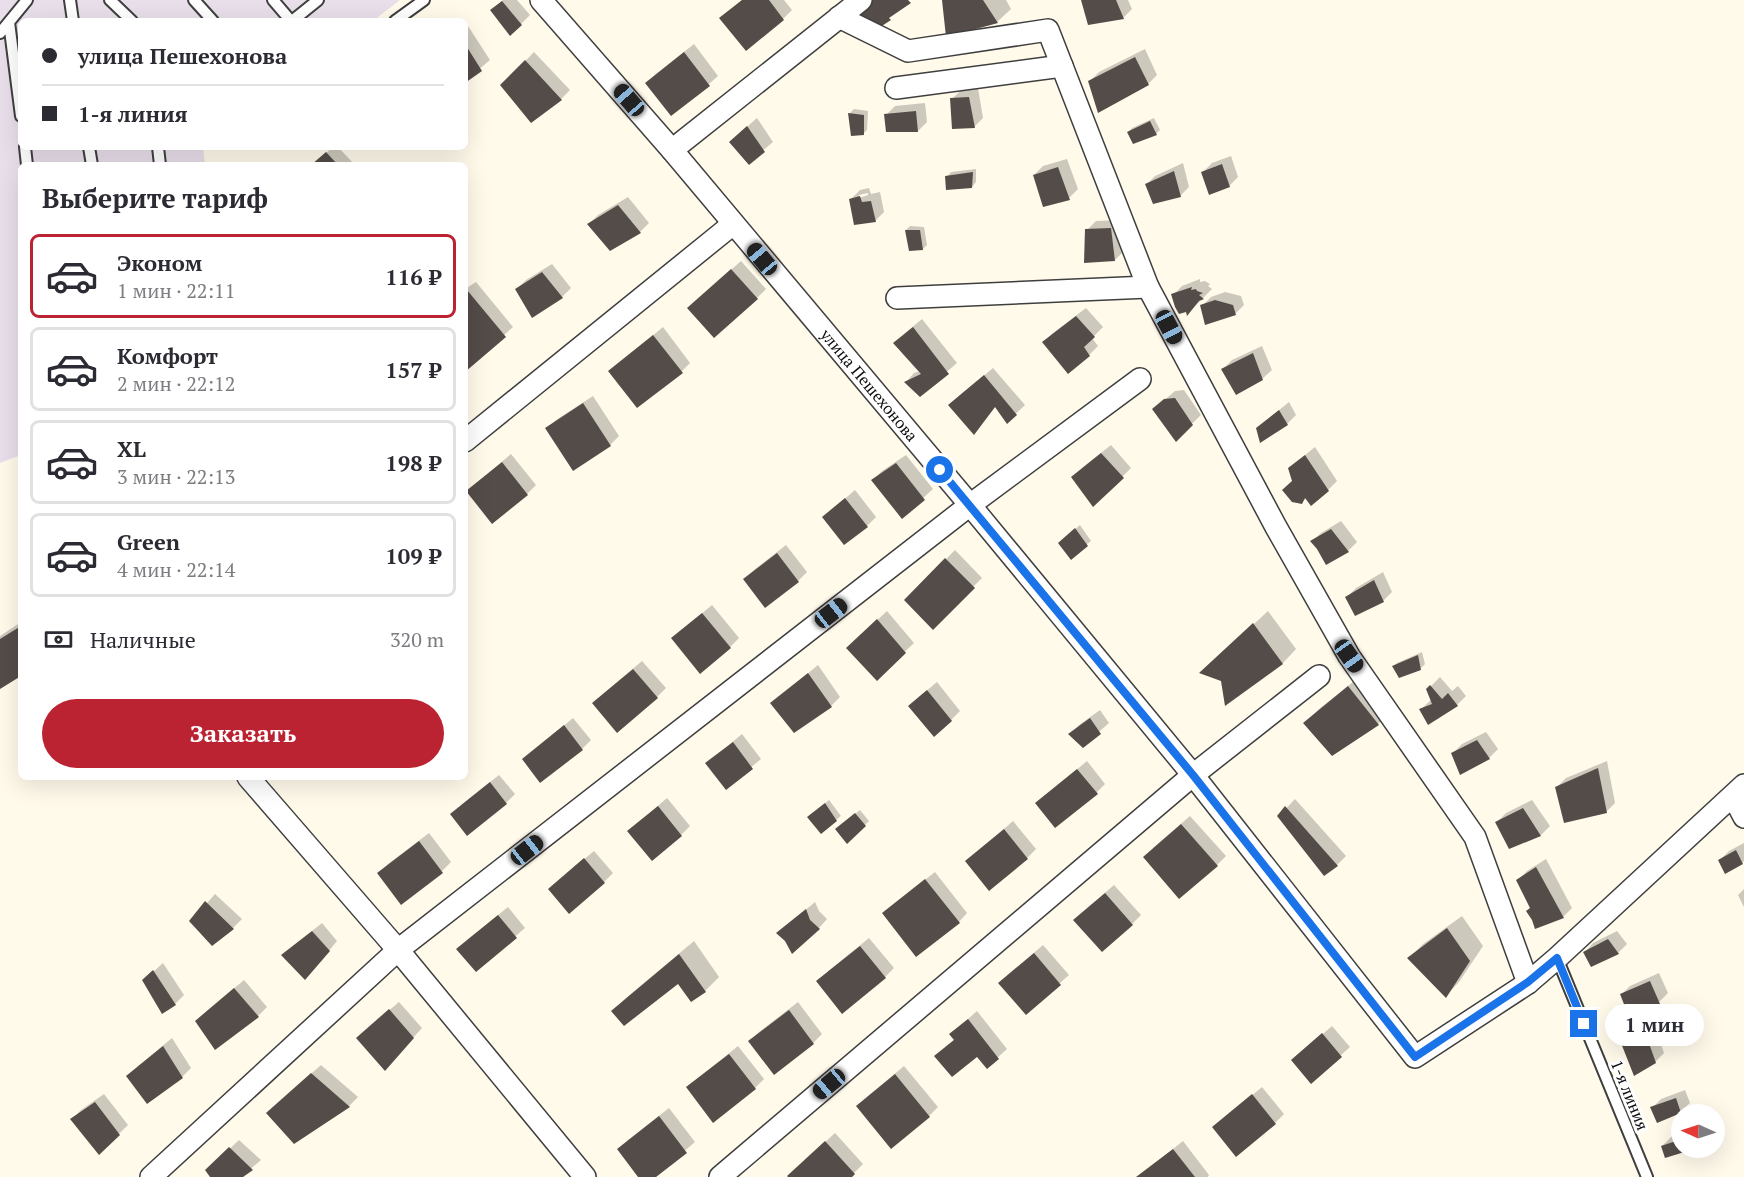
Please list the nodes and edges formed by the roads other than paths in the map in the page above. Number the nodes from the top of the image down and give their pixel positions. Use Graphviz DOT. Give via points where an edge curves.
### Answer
graph roads {
  1 [pos="27,0"];
  2 [pos="70,0"];
  3 [pos="110,0"];
  4 [pos="194,0"];
  5 [pos="273,0"];
  6 [pos="318,0"];
  7 [pos="424,0"];
  8 [pos="541,0"];
  9 [pos="861,0"];
  10 [pos="839,17"];
  11 [pos="73,18"];
  12 [pos="129,18"];
  13 [pos="210,18"];
  14 [pos="289,18"];
  15 [pos="296,18"];
  16 [pos="399,18"];
  17 [pos="9,22"];
  18 [pos="0,33"];
  19 [pos="1062,66"];
  20 [pos="896,88"];
  21 [pos="18,92"];
  22 [pos="672,150"];
  23 [pos="733,224"];
  24 [pos="1148,287"];
  25 [pos="897,297"];
  26 [pos="1140,379"];
  27 [pos="468,439"];
  28 [pos="970,506"];
  29 [pos="1318,676"];
  30 [pos="1193,775"];
  31 [pos="251,780"];
  32 [pos="1738,790"];
  33 [pos="1744,817"];
  34 [pos="398,950"];
  35 [pos="1557,958"];
  36 [pos="1528,982"];
  37 [pos="151,1177"];
  38 [pos="585,1177"];
  39 [pos="720,1177"];
  40 [pos="1647,1177"];
  1 -- 17 [label="lane"];
  2 -- 11 [label="lane"];
  3 -- 12 [label="lane"];
  4 -- 13 [label="lane"];
  5 -- 14 [label="lane"];
  6 -- 15 [label="lane"];
  7 -- 16 [label="lane"];
  8 -- 22 [label="street, улица Пешехонова"];
  9 -- 10 [label="street"];
  10 -- 19 [label="street" via="908,51 1048,30"];
  10 -- 22 [label="street"];
  17 -- 18 [label="lane"];
  17 -- 21 [label="lane"];
  19 -- 20 [label="street"];
  19 -- 24 [label="street"];
  22 -- 23 [label="street, улица Пешехонова"];
  23 -- 27 [label="street"];
  23 -- 28 [label="street, улица Пешехонова"];
  24 -- 25 [label="street"];
  24 -- 36 [label="street" via="1349,656 1475,837"];
  26 -- 28 [label="street"];
  28 -- 30 [label="street, улица Пешехонова"];
  28 -- 34 [label="street"];
  29 -- 30 [label="street"];
  30 -- 36 [label="street, улица Пешехонова" via="1415,1057"];
  30 -- 39 [label="street"];
  31 -- 34 [label="street"];
  32 -- 33 [label="street"];
  32 -- 35 [label="street"];
  34 -- 37 [label="street"];
  34 -- 38 [label="street"];
  35 -- 36 [label="street"];
  35 -- 40 [label="lane, 1-я линия"];
}
